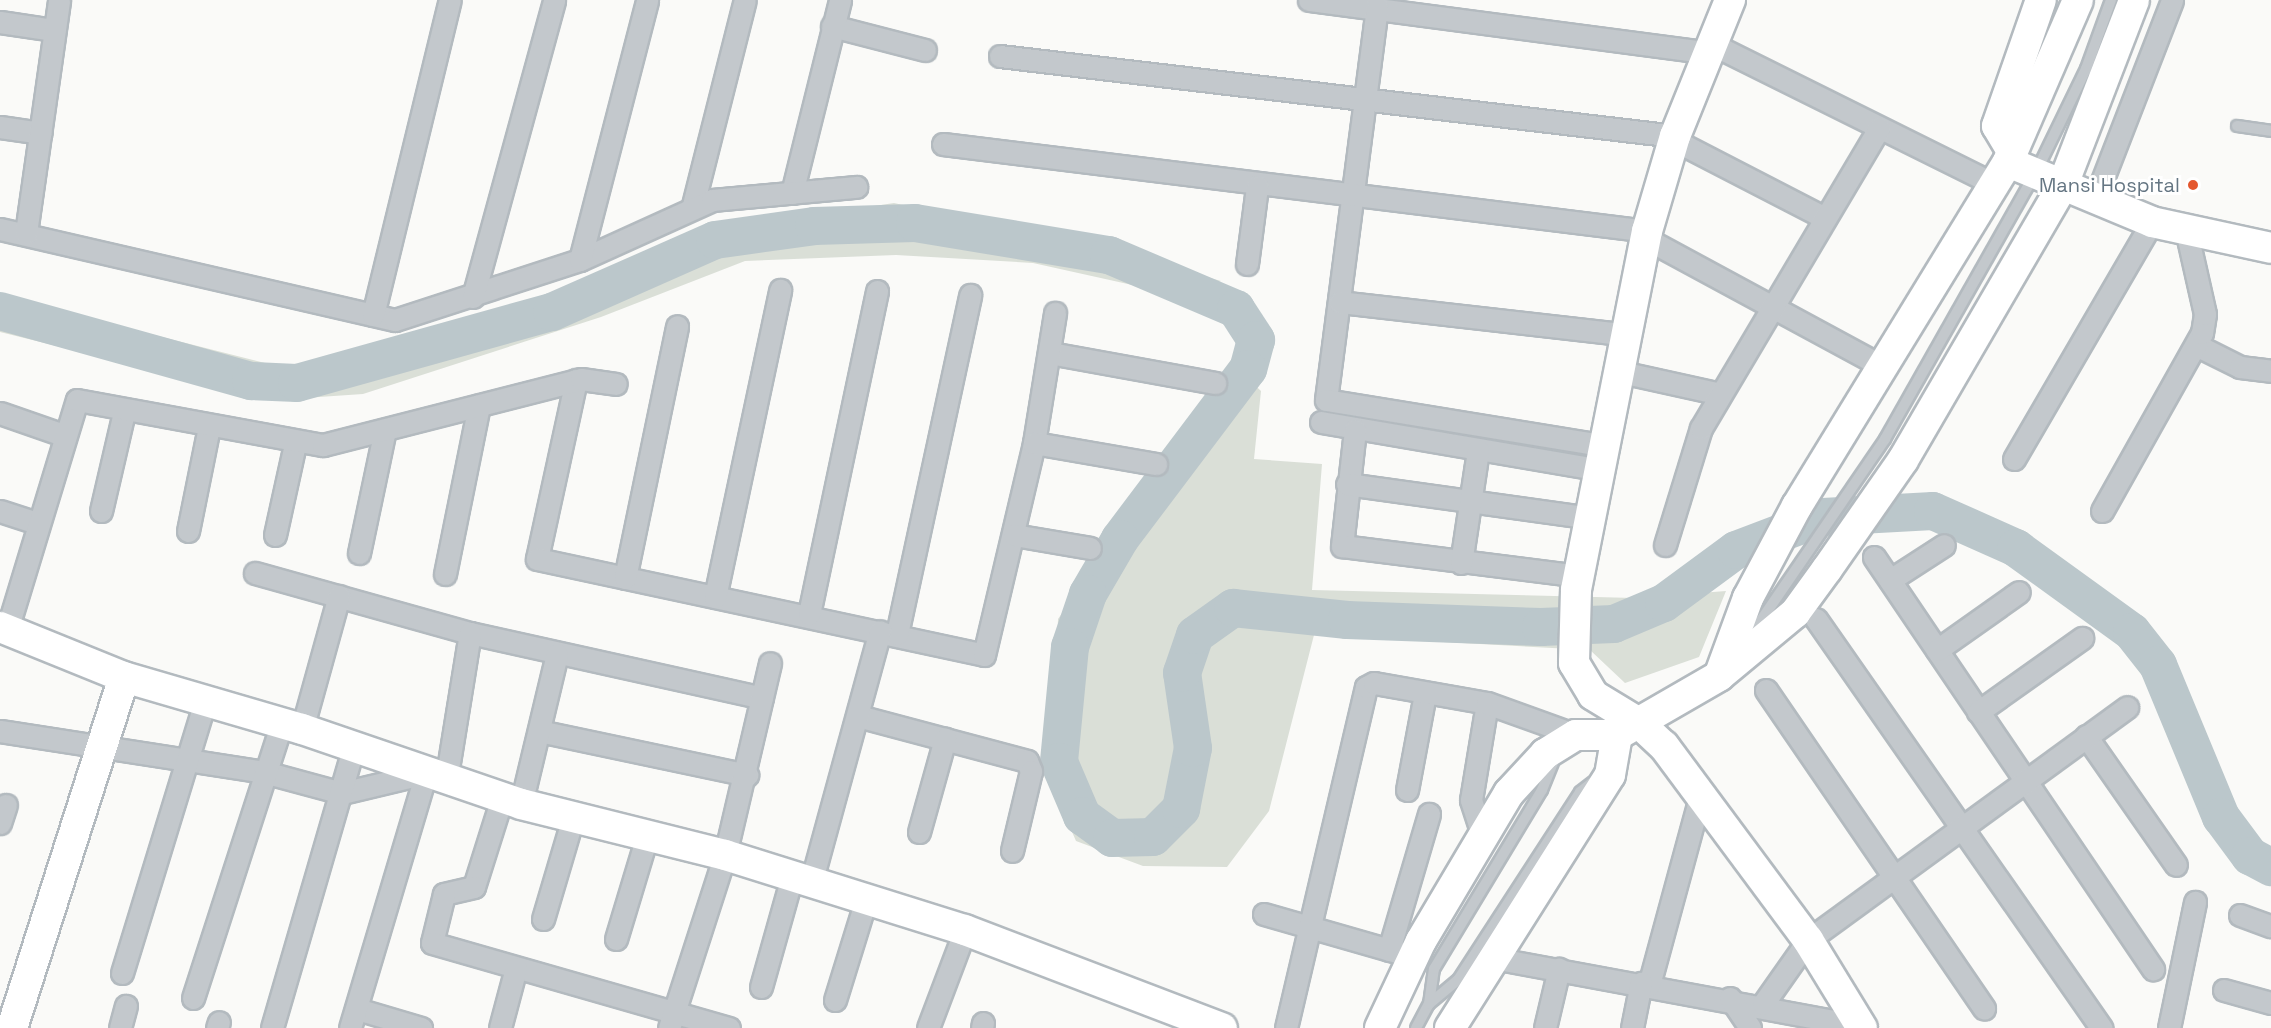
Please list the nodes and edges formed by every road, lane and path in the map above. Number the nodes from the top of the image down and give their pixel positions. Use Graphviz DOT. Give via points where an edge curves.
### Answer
graph roads {
  1 [pos="59,0"];
  2 [pos="450,0"];
  3 [pos="554,0"];
  4 [pos="647,0"];
  5 [pos="745,0"];
  6 [pos="840,0"];
  7 [pos="1309,0"];
  8 [pos="1730,0"];
  9 [pos="2041,0"];
  10 [pos="2078,0"];
  11 [pos="2111,0"];
  12 [pos="2134,0"];
  13 [pos="2172,0"];
  14 [pos="1377,7"];
  15 [pos="0,22"];
  16 [pos="832,26"];
  17 [pos="54,30"];
  18 [pos="1710,49"];
  19 [pos="925,50"];
  20 [pos="1000,56"];
  21 [pos="1365,96"];
  22 [pos="2237,126"];
  23 [pos="0,127"];
  24 [pos="1879,129"];
  25 [pos="2271,131"];
  26 [pos="41,133"];
  27 [pos="1675,138"];
  28 [pos="943,144"];
  29 [pos="2005,165"];
  30 [pos="2035,174"];
  31 [pos="1257,186"];
  32 [pos="2062,186"];
  33 [pos="856,187"];
  34 [pos="792,193"];
  35 [pos="1353,198"];
  36 [pos="2094,199"];
  37 [pos="693,205"];
  38 [pos="1825,218"];
  39 [pos="2152,222"];
  40 [pos="0,229"];
  41 [pos="2186,230"];
  42 [pos="26,233"];
  43 [pos="1646,235"];
  44 [pos="2271,248"];
  45 [pos="580,260"];
  46 [pos="1247,264"];
  47 [pos="780,290"];
  48 [pos="877,291"];
  49 [pos="970,294"];
  50 [pos="473,297"];
  51 [pos="1340,302"];
  52 [pos="1773,305"];
  53 [pos="1055,313"];
  54 [pos="373,315"];
  55 [pos="678,326"];
  56 [pos="1628,335"];
  57 [pos="2196,345"];
  58 [pos="1050,353"];
  59 [pos="1882,366"];
  60 [pos="2271,371"];
  61 [pos="1621,372"];
  62 [pos="576,380"];
  63 [pos="1215,383"];
  64 [pos="616,384"];
  65 [pos="1720,394"];
  66 [pos="479,405"];
  67 [pos="124,412"];
  68 [pos="0,413"];
  69 [pos="1321,422"];
  70 [pos="209,427"];
  71 [pos="386,430"];
  72 [pos="1355,430"];
  73 [pos="63,435"];
  74 [pos="1034,442"];
  75 [pos="295,444"];
  76 [pos="1478,450"];
  77 [pos="1604,458"];
  78 [pos="2014,459"];
  79 [pos="1156,464"];
  80 [pos="1347,484"];
  81 [pos="1470,503"];
  82 [pos="0,511"];
  83 [pos="101,511"];
  84 [pos="2102,511"];
  85 [pos="1591,518"];
  86 [pos="36,523"];
  87 [pos="188,531"];
  88 [pos="275,535"];
  89 [pos="1014,535"];
  90 [pos="1944,544"];
  91 [pos="1665,545"];
  92 [pos="1090,548"];
  93 [pos="359,553"];
  94 [pos="1874,557"];
  95 [pos="1461,563"];
  96 [pos="255,573"];
  97 [pos="445,574"];
  98 [pos="625,578"];
  99 [pos="1890,580"];
  100 [pos="1578,583"];
  101 [pos="2019,592"];
  102 [pos="339,596"];
  103 [pos="715,597"];
  104 [pos="809,614"];
  105 [pos="1816,619"];
  106 [pos="4,628"];
  107 [pos="470,633"];
  108 [pos="889,633"];
  109 [pos="2082,638"];
  110 [pos="1937,650"];
  111 [pos="557,654"];
  112 [pos="770,663"];
  113 [pos="1719,676"];
  114 [pos="124,677"];
  115 [pos="1766,690"];
  116 [pos="1425,694"];
  117 [pos="762,698"];
  118 [pos="205,702"];
  119 [pos="1487,703"];
  120 [pos="2127,706"];
  121 [pos="1977,712"];
  122 [pos="858,716"];
  123 [pos="292,727"];
  124 [pos="1628,729"];
  125 [pos="0,731"];
  126 [pos="539,731"];
  127 [pos="2086,736"];
  128 [pos="945,739"];
  129 [pos="1568,739"];
  130 [pos="106,746"];
  131 [pos="353,749"];
  132 [pos="187,760"];
  133 [pos="264,772"];
  134 [pos="747,775"];
  135 [pos="1611,775"];
  136 [pos="436,777"];
  137 [pos="2024,782"];
  138 [pos="1407,790"];
  139 [pos="342,793"];
  140 [pos="1700,797"];
  141 [pos="512,801"];
  142 [pos="1429,814"];
  143 [pos="573,818"];
  144 [pos="1957,829"];
  145 [pos="920,832"];
  146 [pos="647,836"];
  147 [pos="1483,837"];
  148 [pos="1012,851"];
  149 [pos="725,855"];
  150 [pos="2176,865"];
  151 [pos="1890,878"];
  152 [pos="802,880"];
  153 [pos="866,900"];
  154 [pos="2195,902"];
  155 [pos="1264,914"];
  156 [pos="2240,915"];
  157 [pos="543,919"];
  158 [pos="2271,926"];
  159 [pos="1309,927"];
  160 [pos="965,930"];
  161 [pos="616,939"];
  162 [pos="1808,940"];
  163 [pos="1401,953"];
  164 [pos="1493,958"];
  165 [pos="516,968"];
  166 [pos="1559,969"];
  167 [pos="2153,969"];
  168 [pos="122,974"];
  169 [pos="1645,984"];
  170 [pos="761,987"];
  171 [pos="2224,990"];
  172 [pos="193,998"];
  173 [pos="1730,999"];
  174 [pos="835,1000"];
  175 [pos="2271,1003"];
  176 [pos="1429,1004"];
  177 [pos="1762,1004"];
  178 [pos="126,1006"];
  179 [pos="1984,1008"];
  180 [pos="354,1019"];
  181 [pos="672,1020"];
  182 [pos="8,1026"];
  183 [pos="1861,1027"];
  184 [pos="120,1028"];
  185 [pos="272,1028"];
  186 [pos="421,1028"];
  187 [pos="500,1028"];
  188 [pos="729,1028"];
  189 [pos="928,1028"];
  190 [pos="1222,1028"];
  191 [pos="1286,1028"];
  192 [pos="1380,1028"];
  193 [pos="1416,1028"];
  194 [pos="1450,1028"];
  195 [pos="1545,1028"];
  196 [pos="1632,1028"];
  197 [pos="1750,1028"];
  198 [pos="2101,1028"];
  199 [pos="2169,1028"];
  1 -- 17 [label="street"];
  2 -- 54 [label="street"];
  3 -- 50 [label="street"];
  4 -- 45 [label="street"];
  5 -- 37 [label="street"];
  6 -- 16 [label="street"];
  7 -- 14 [label="street"];
  8 -- 18 [label="street"];
  9 -- 29 [label="street" via="1997,126"];
  10 -- 29 [label="street"];
  11 -- 30 [label="lane" via="2086,69"];
  12 -- 32 [label="street"];
  13 -- 36 [label="street"];
  14 -- 18 [label="street"];
  14 -- 21 [label="street"];
  15 -- 17 [label="street"];
  16 -- 19 [label="street"];
  16 -- 34 [label="street"];
  17 -- 26 [label="street"];
  18 -- 24 [label="street"];
  18 -- 27 [label="street"];
  20 -- 21 [label="street"];
  21 -- 27 [label="street"];
  21 -- 35 [label="street"];
  22 -- 25 [label="lane"];
  23 -- 26 [label="street"];
  24 -- 29 [label="street"];
  24 -- 38 [label="street"];
  26 -- 42 [label="street"];
  27 -- 38 [label="street"];
  27 -- 43 [label="street"];
  28 -- 31 [label="street"];
  29 -- 30 [label="street"];
  29 -- 59 [label="street"];
  30 -- 32 [label="street"];
  30 -- 113 [label="lane" via="1885,439 1790,583"];
  31 -- 35 [label="street"];
  31 -- 46 [label="street"];
  32 -- 36 [label="street"];
  32 -- 113 [label="street" via="1903,460 1827,570 1795,613"];
  33 -- 34 [label="street"];
  34 -- 37 [label="street"];
  35 -- 43 [label="street"];
  35 -- 51 [label="street"];
  36 -- 39 [label="street"];
  37 -- 45 [label="street"];
  38 -- 52 [label="street"];
  39 -- 41 [label="street"];
  39 -- 78 [label="street"];
  40 -- 42 [label="street"];
  41 -- 44 [label="street"];
  41 -- 57 [label="street" via="2205,314"];
  42 -- 54 [label="street"];
  43 -- 52 [label="street"];
  43 -- 56 [label="street"];
  45 -- 50 [label="street"];
  47 -- 103 [label="street"];
  48 -- 104 [label="street"];
  49 -- 108 [label="street"];
  50 -- 54 [label="street" via="395,320"];
  51 -- 56 [label="street"];
  51 -- 77 [label="street" via="1328,403"];
  52 -- 59 [label="street"];
  52 -- 65 [label="street"];
  53 -- 58 [label="street"];
  55 -- 98 [label="street"];
  56 -- 61 [label="street"];
  57 -- 60 [label="street" via="2240,367"];
  57 -- 84 [label="street"];
  58 -- 63 [label="street"];
  58 -- 74 [label="street"];
  59 -- 113 [label="street" via="1797,506 1748,598"];
  61 -- 65 [label="street"];
  61 -- 77 [label="street"];
  62 -- 64 [label="street"];
  62 -- 66 [label="street"];
  62 -- 98 [label="street" via="535,557"];
  65 -- 91 [label="street" via="1692,449"];
  66 -- 71 [label="street"];
  66 -- 97 [label="street"];
  67 -- 70 [label="street"];
  67 -- 73 [label="street" via="77,400"];
  67 -- 83 [label="street"];
  68 -- 73 [label="street"];
  69 -- 72 [label="street"];
  70 -- 75 [label="street"];
  70 -- 87 [label="street"];
  71 -- 75 [label="street" via="323,446"];
  71 -- 93 [label="street"];
  72 -- 76 [label="street"];
  72 -- 80 [label="street"];
  73 -- 86 [label="street"];
  74 -- 79 [label="street"];
  74 -- 89 [label="street"];
  75 -- 88 [label="street"];
  76 -- 77 [label="street"];
  76 -- 81 [label="street"];
  77 -- 85 [label="street"];
  80 -- 81 [label="street"];
  80 -- 95 [label="street" via="1342,546"];
  81 -- 85 [label="street"];
  81 -- 95 [label="street"];
  82 -- 86 [label="street"];
  85 -- 100 [label="street"];
  86 -- 106 [label="street"];
  89 -- 92 [label="street"];
  89 -- 108 [label="street" via="987,653"];
  90 -- 99 [label="street"];
  94 -- 99 [label="street"];
  95 -- 100 [label="street"];
  96 -- 102 [label="street"];
  98 -- 103 [label="street"];
  99 -- 110 [label="street"];
  100 -- 124 [label="street" via="1574,663 1593,695"];
  101 -- 110 [label="street"];
  102 -- 107 [label="street"];
  102 -- 123 [label="street"];
  103 -- 104 [label="street"];
  104 -- 108 [label="street"];
  105 -- 144 [label="street"];
  106 -- 114 [label="street"];
  107 -- 111 [label="street"];
  107 -- 136 [label="street"];
  108 -- 122 [label="street"];
  109 -- 121 [label="street"];
  110 -- 121 [label="street"];
  111 -- 117 [label="street"];
  111 -- 126 [label="street"];
  112 -- 117 [label="street"];
  113 -- 124 [label="street"];
  114 -- 118 [label="street"];
  114 -- 130 [label="street"];
  115 -- 151 [label="street"];
  116 -- 119 [label="street"];
  116 -- 138 [label="street"];
  116 -- 159 [label="street" via="1374,683 1366,687"];
  117 -- 134 [label="street"];
  118 -- 123 [label="street"];
  118 -- 132 [label="street"];
  119 -- 129 [label="street"];
  119 -- 147 [label="street" via="1471,800"];
  120 -- 127 [label="street"];
  121 -- 137 [label="street"];
  122 -- 128 [label="street"];
  122 -- 152 [label="street"];
  123 -- 131 [label="street"];
  123 -- 133 [label="street"];
  124 -- 129 [label="street"];
  124 -- 135 [label="street"];
  124 -- 140 [label="street" via="1664,746"];
  125 -- 130 [label="street"];
  126 -- 134 [label="street"];
  126 -- 141 [label="street"];
  127 -- 137 [label="street"];
  127 -- 150 [label="street"];
  128 -- 145 [label="street"];
  128 -- 148 [label="street" via="1028,761 1031,771"];
  129 -- 147 [label="street" via="1509,793"];
  129 -- 176 [label="lane" via="1542,790 1434,969"];
  130 -- 132 [label="street"];
  130 -- 182 [label="street"];
  131 -- 136 [label="street"];
  131 -- 139 [label="street"];
  132 -- 133 [label="street"];
  132 -- 168 [label="street"];
  133 -- 139 [label="street"];
  133 -- 172 [label="street"];
  134 -- 149 [label="street"];
  135 -- 164 [label="street"];
  135 -- 176 [label="lane" via="1580,792 1458,980"];
  136 -- 139 [label="street"];
  136 -- 141 [label="street"];
  136 -- 180 [label="street"];
  137 -- 144 [label="street"];
  137 -- 167 [label="street"];
  139 -- 185 [label="street"];
  140 -- 162 [label="street"];
  140 -- 169 [label="street"];
  141 -- 143 [label="street"];
  141 -- 165 [label="street" via="474,887 446,891 431,940"];
  142 -- 163 [label="street"];
  143 -- 146 [label="street"];
  143 -- 157 [label="street"];
  144 -- 151 [label="street"];
  144 -- 198 [label="street"];
  146 -- 149 [label="street"];
  146 -- 161 [label="street"];
  147 -- 163 [label="street"];
  149 -- 152 [label="street"];
  149 -- 181 [label="street"];
  151 -- 162 [label="street"];
  151 -- 179 [label="street"];
  152 -- 153 [label="street"];
  152 -- 170 [label="street"];
  153 -- 160 [label="street"];
  153 -- 174 [label="street"];
  154 -- 199 [label="street"];
  155 -- 159 [label="street"];
  156 -- 158 [label="street"];
  159 -- 163 [label="street"];
  159 -- 191 [label="street"];
  160 -- 189 [label="street"];
  160 -- 190 [label="street"];
  162 -- 177 [label="street"];
  162 -- 183 [label="street"];
  163 -- 192 [label="street"];
  164 -- 166 [label="street"];
  164 -- 194 [label="street"];
  165 -- 181 [label="street"];
  165 -- 187 [label="street"];
  166 -- 169 [label="street"];
  166 -- 195 [label="street"];
  169 -- 173 [label="street"];
  169 -- 196 [label="street"];
  171 -- 175 [label="street"];
  173 -- 177 [label="street"];
  173 -- 197 [label="street"];
  176 -- 193 [label="lane"];
  177 -- 183 [label="street"];
  178 -- 184 [label="street"];
  180 -- 186 [label="street"];
  181 -- 188 [label="street"];
}
